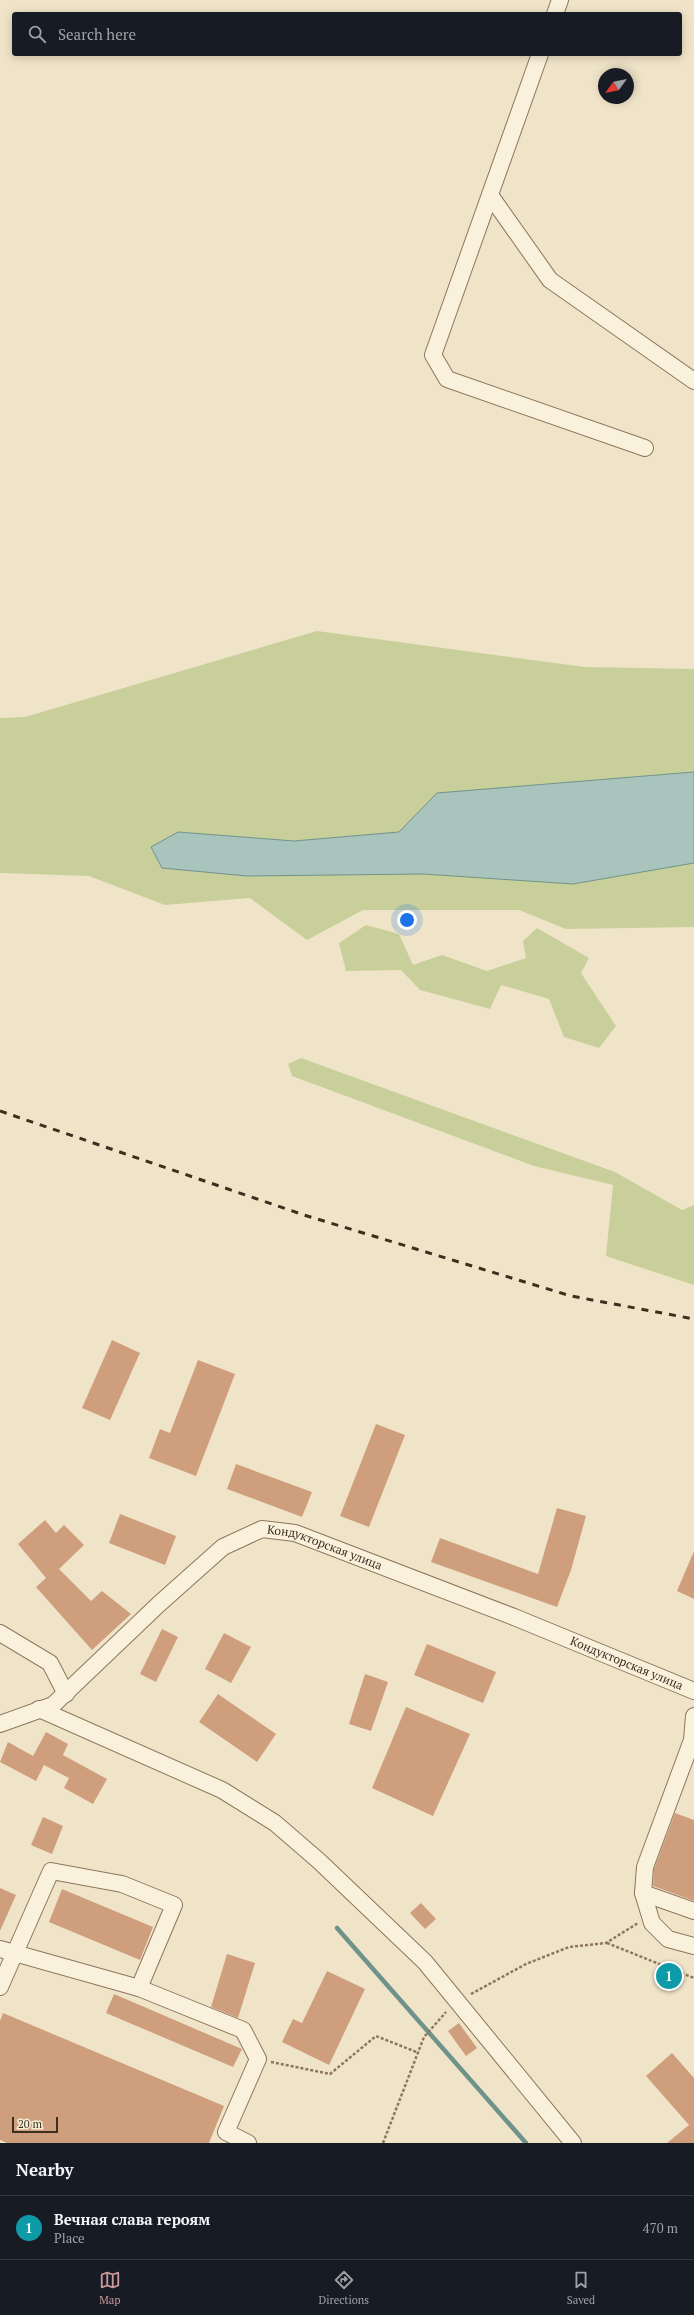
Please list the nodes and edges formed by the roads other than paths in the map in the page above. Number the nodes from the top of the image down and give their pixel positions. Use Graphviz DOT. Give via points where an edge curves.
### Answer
graph roads {
  1 [pos="560,0"];
  2 [pos="555,12"];
  3 [pos="539,56"];
  4 [pos="490,195"];
  5 [pos="694,381"];
  6 [pos="645,448"];
  7 [pos="0,1633"];
  8 [pos="694,1691"];
  9 [pos="66,1694"];
  10 [pos="39,1709"];
  11 [pos="694,1716"];
  12 [pos="0,1724"];
  13 [pos="643,1893"];
  14 [pos="694,1911"];
  15 [pos="694,1946"];
  16 [pos="7,1951"];
  17 [pos="0,1987"];
  18 [pos="139,1988"];
  19 [pos="248,2143"];
  20 [pos="573,2143"];
  1 -- 2 [label="lane"];
  3 -- 4 [label="lane"];
  4 -- 5 [label="lane" via="550,280"];
  4 -- 6 [label="lane" via="433,356 447,379"];
  7 -- 9 [label="lane" via="50,1663"];
  8 -- 9 [label="lane, Кондукторская улица" via="506,1614 303,1536 262,1529 223,1547 159,1604"];
  9 -- 10 [label="lane, Кондукторская улица" via="53,1705"];
  10 -- 12 [label="lane, Кондукторская улица"];
  10 -- 20 [label="lane" via="222,1790 275,1823 389,1925 426,1962"];
  11 -- 13 [label="lane" via="692,1740 645,1867"];
  13 -- 14 [label="lane"];
  13 -- 15 [label="lane" via="652,1923 668,1939"];
  16 -- 17 [label="lane"];
  16 -- 18 [label="lane"];
  16 -- 18 [label="lane" via="51,1871 122,1884 174,1905"];
  18 -- 19 [label="lane" via="243,2030 258,2059 226,2132"];
}
